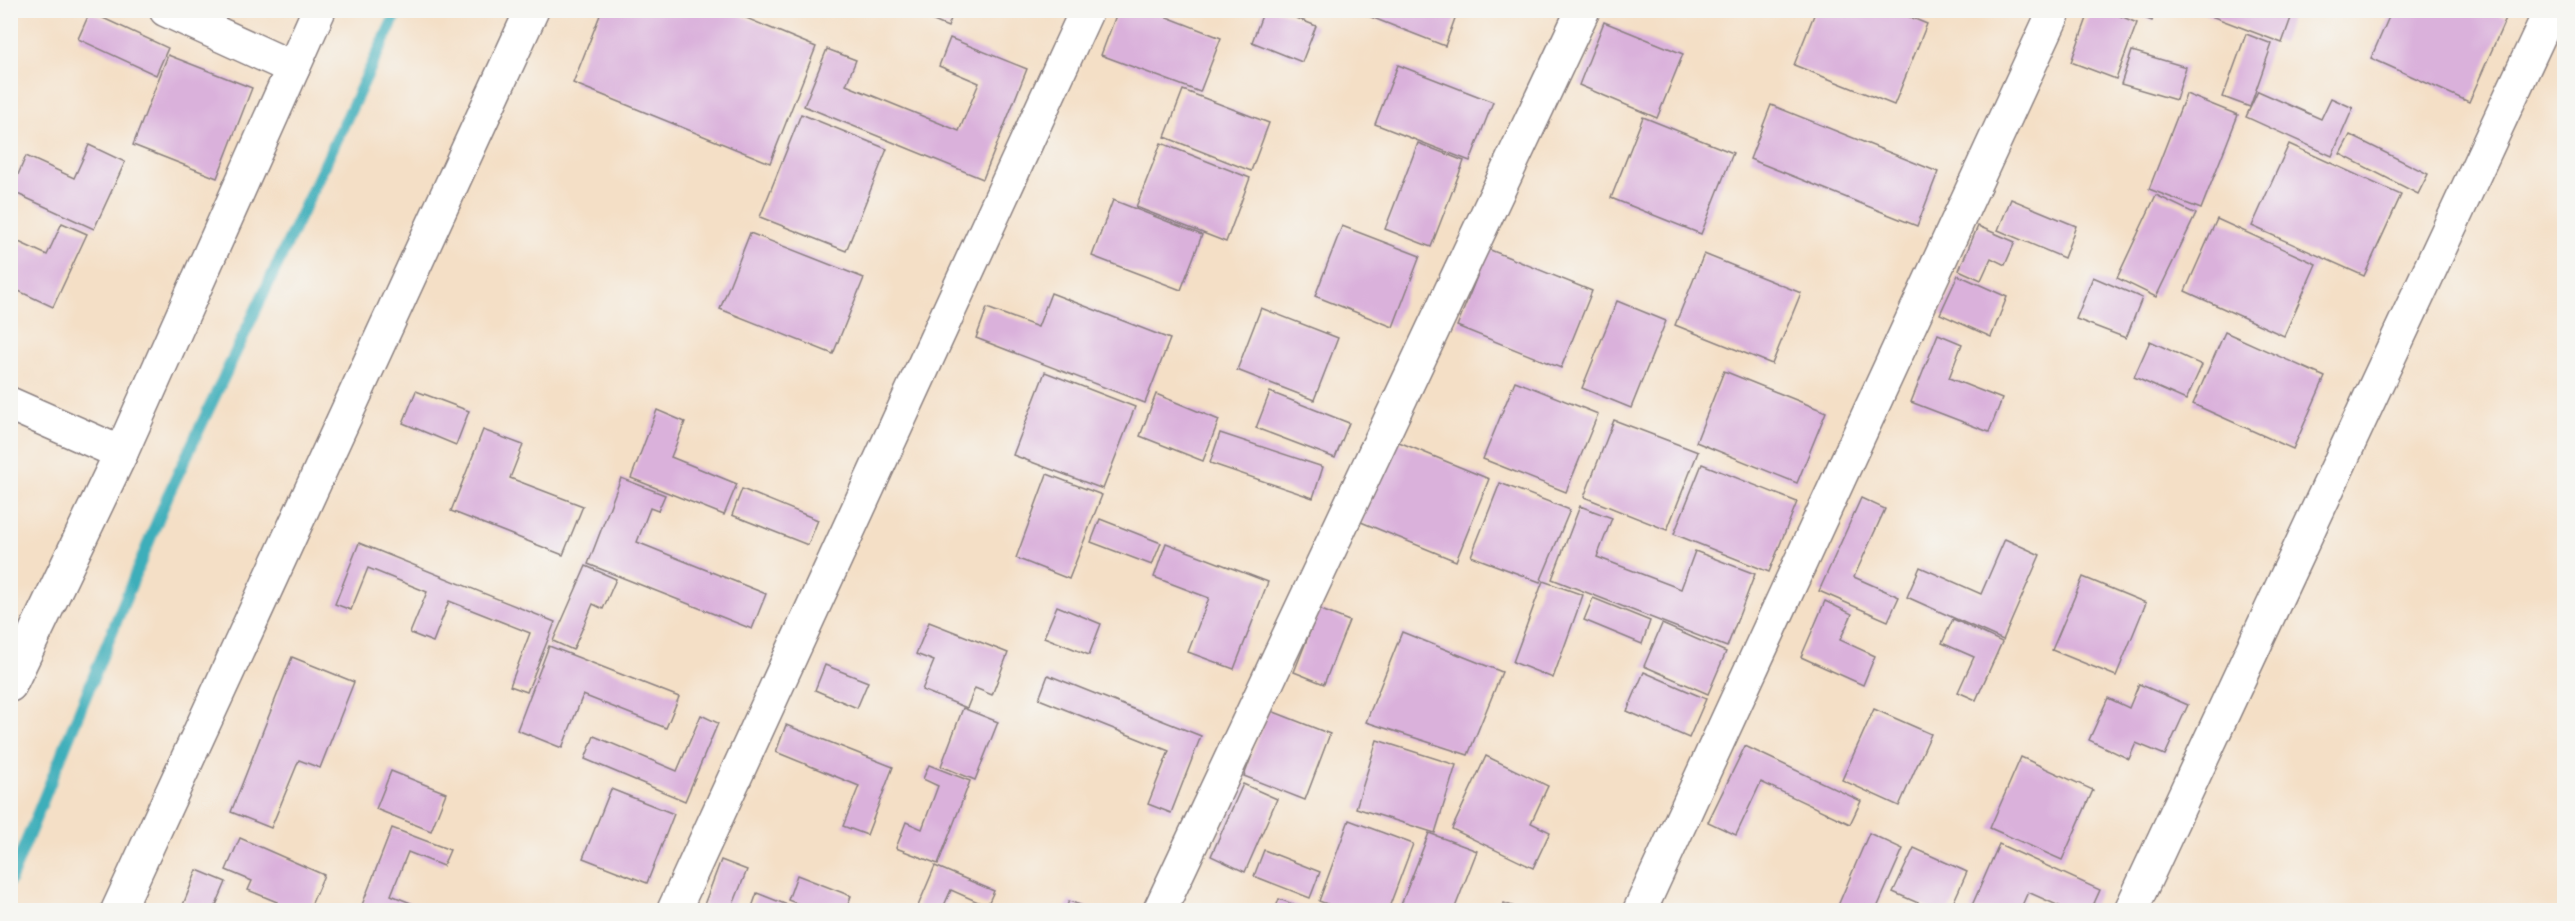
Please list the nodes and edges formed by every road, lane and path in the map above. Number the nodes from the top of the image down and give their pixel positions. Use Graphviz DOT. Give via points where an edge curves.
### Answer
graph roads {
  1 [pos="166,10"];
  2 [pos="319,10"];
  3 [pos="532,10"];
  4 [pos="1087,10"];
  5 [pos="1583,10"];
  6 [pos="2055,10"];
  7 [pos="2550,10"];
  8 [pos="293,68"];
  9 [pos="10,404"];
  10 [pos="121,453"];
  11 [pos="10,685"];
  12 [pos="118,910"];
  13 [pos="674,910"];
  14 [pos="1160,910"];
  15 [pos="1640,910"];
  16 [pos="2131,910"];
  1 -- 8 [label="street"];
  2 -- 8 [label="street"];
  3 -- 12 [label="street"];
  4 -- 13 [label="street"];
  5 -- 14 [label="street"];
  6 -- 15 [label="street"];
  7 -- 16 [label="street"];
  8 -- 10 [label="street"];
  9 -- 10 [label="street"];
  10 -- 11 [label="street"];
}
